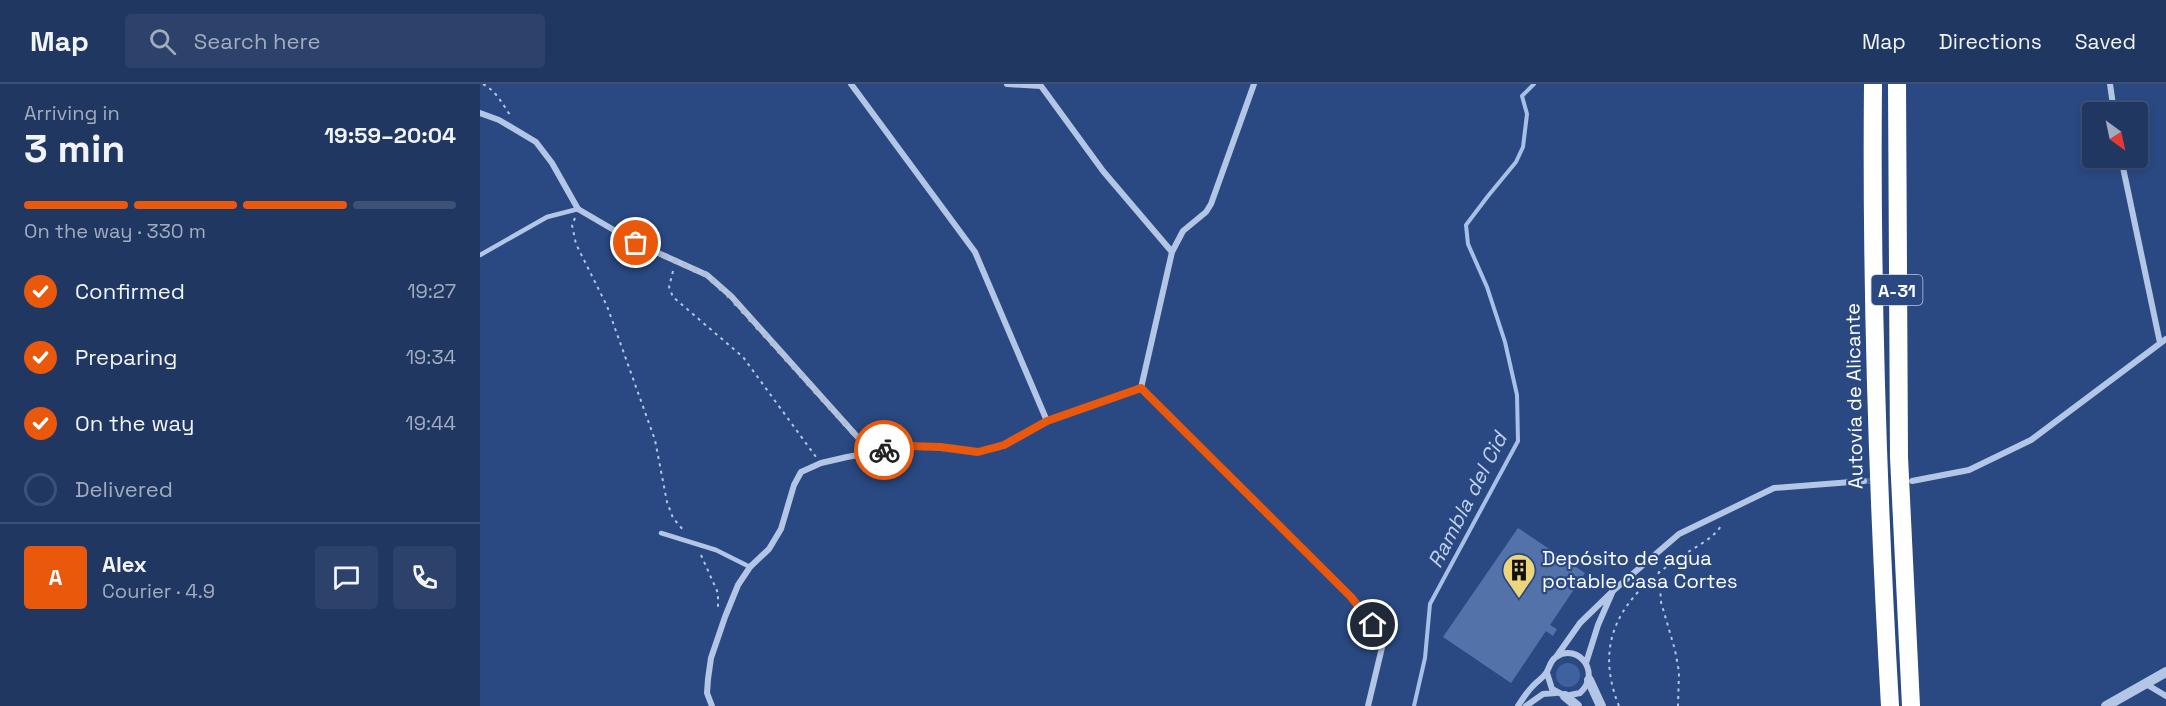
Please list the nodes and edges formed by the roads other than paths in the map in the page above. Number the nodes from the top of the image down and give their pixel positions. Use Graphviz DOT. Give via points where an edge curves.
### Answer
graph roads {
  1 [pos="851,84"];
  2 [pos="1007,84"];
  3 [pos="1254,84"];
  4 [pos="1874,84"];
  5 [pos="1897,84"];
  6 [pos="2110,84"];
  7 [pos="2113,102"];
  8 [pos="480,113"];
  9 [pos="2123,168"];
  10 [pos="578,209"];
  11 [pos="1172,252"];
  12 [pos="480,255"];
  13 [pos="2163,341"];
  14 [pos="1141,388"];
  15 [pos="1047,421"];
  16 [pos="871,452"];
  17 [pos="1912,481"];
  18 [pos="1864,482"];
  19 [pos="661,533"];
  20 [pos="750,567"];
  21 [pos="1614,590"];
  22 [pos="1907,639"];
  23 [pos="1556,657"];
  24 [pos="1586,663"];
  25 [pos="2166,672"];
  26 [pos="1547,673"];
  27 [pos="1589,680"];
  28 [pos="2145,684"];
  29 [pos="1561,694"];
  30 [pos="2166,696"];
  31 [pos="712,706"];
  32 [pos="1368,706"];
  33 [pos="1518,706"];
  34 [pos="1526,706"];
  35 [pos="1577,706"];
  36 [pos="1601,706"];
  37 [pos="1890,706"];
  38 [pos="1911,706"];
  39 [pos="1922,706"];
  40 [pos="2106,706"];
  1 -- 15 [label="street" via="975,252"];
  2 -- 11 [label="street" via="1041,86 1103,171"];
  3 -- 11 [label="street" via="1211,204 1183,231"];
  4 -- 37 [label="highway, Autovía de Alicante / A-31" via="1876,390"];
  5 -- 22 [label="highway, A-31" via="1899,457"];
  6 -- 7 [label="street"];
  8 -- 10 [label="street" via="536,142"];
  9 -- 13 [label="street"];
  10 -- 12 [label="lane" via="547,217"];
  10 -- 16 [label="street" via="636,243 707,275"];
  11 -- 14 [label="street"];
  13 -- 17 [label="street" via="2031,440 1969,470"];
  14 -- 15 [label="street"];
  14 -- 32 [label="street" via="1351,597 1384,639"];
  15 -- 16 [label="street" via="1004,445 978,452 908,446"];
  16 -- 20 [label="street" via="801,472 781,529 769,549"];
  18 -- 21 [label="street" via="1774,488 1679,534"];
  19 -- 20 [label="lane" via="716,550"];
  20 -- 31 [label="street" via="734,596 711,658 707,693"];
  21 -- 23 [label="street" via="1580,623"];
  21 -- 24 [label="street"];
  22 -- 38 [label="highway, A-31"];
  22 -- 39 [label="highway" via="1918,662"];
  23 -- 24 [label="street" via="1573,654"];
  23 -- 26 [label="street"];
  24 -- 27 [label="street"];
  25 -- 28 [label="street"];
  26 -- 29 [label="street" via="1549,684"];
  26 -- 33 [label="street"];
  27 -- 29 [label="street" via="1580,693"];
  27 -- 36 [label="street"];
  28 -- 30 [label="street"];
  28 -- 40 [label="street"];
  29 -- 34 [label="street" via="1543,694"];
  29 -- 35 [label="street"];
}
